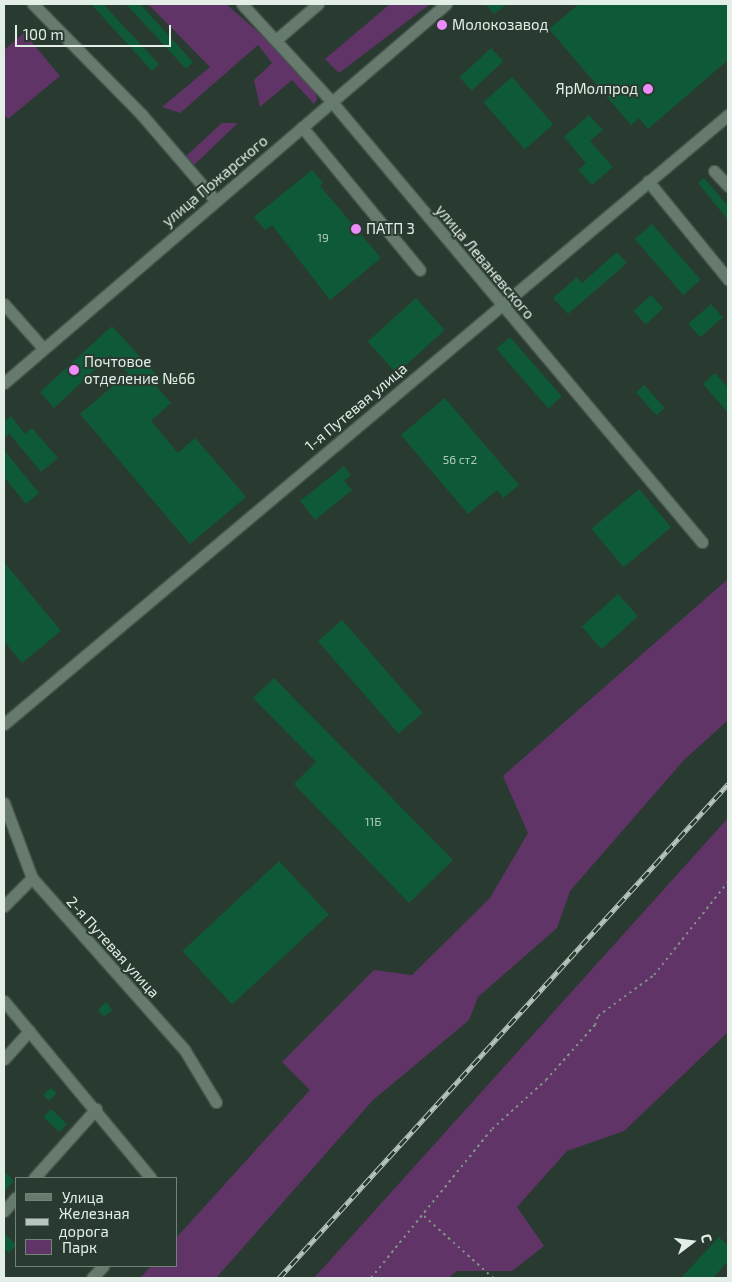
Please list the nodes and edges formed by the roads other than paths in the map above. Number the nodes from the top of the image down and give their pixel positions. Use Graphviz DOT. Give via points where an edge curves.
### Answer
graph roads {
  1 [pos="33,4"];
  2 [pos="242,4"];
  3 [pos="318,4"];
  4 [pos="446,4"];
  5 [pos="277,39"];
  6 [pos="332,102"];
  7 [pos="728,115"];
  8 [pos="302,127"];
  9 [pos="714,171"];
  10 [pos="648,181"];
  11 [pos="728,186"];
  12 [pos="215,200"];
  13 [pos="420,270"];
  14 [pos="728,279"];
  15 [pos="4,304"];
  16 [pos="501,304"];
  17 [pos="43,348"];
  18 [pos="4,383"];
  19 [pos="702,542"];
  20 [pos="4,724"];
  21 [pos="4,803"];
  22 [pos="32,878"];
  23 [pos="4,906"];
  24 [pos="4,1002"];
  25 [pos="29,1031"];
  26 [pos="4,1059"];
  27 [pos="216,1102"];
  28 [pos="96,1110"];
  29 [pos="35,1177"];
  30 [pos="150,1177"];
  31 [pos="15,1198"];
  32 [pos="4,1211"];
  33 [pos="102,1267"];
  34 [pos="92,1278"];
  1 -- 12 [label="street" via="142,115"];
  2 -- 5 [label="street, улица Леваневского"];
  3 -- 5 [label="street"];
  4 -- 6 [label="street, улица Пожарского"];
  5 -- 6 [label="street, улица Леваневского"];
  6 -- 8 [label="street, улица Пожарского"];
  6 -- 16 [label="street, улица Леваневского"];
  7 -- 10 [label="street, 1-я Путевая улица"];
  8 -- 12 [label="street, улица Пожарского"];
  8 -- 13 [label="street"];
  9 -- 11 [label="street"];
  10 -- 14 [label="street"];
  10 -- 16 [label="street, 1-я Путевая улица"];
  12 -- 17 [label="street, улица Пожарского"];
  15 -- 17 [label="street"];
  16 -- 19 [label="street, улица Леваневского"];
  16 -- 20 [label="street, 1-я Путевая улица"];
  17 -- 18 [label="street, улица Пожарского"];
  21 -- 22 [label="street, 2-я Путевая улица"];
  22 -- 23 [label="street"];
  22 -- 27 [label="street, 2-я Путевая улица" via="184,1049"];
  24 -- 25 [label="street"];
  25 -- 26 [label="street"];
  25 -- 28 [label="street"];
  28 -- 29 [label="street"];
  28 -- 30 [label="street"];
  31 -- 32 [label="street"];
  33 -- 34 [label="street"];
}
